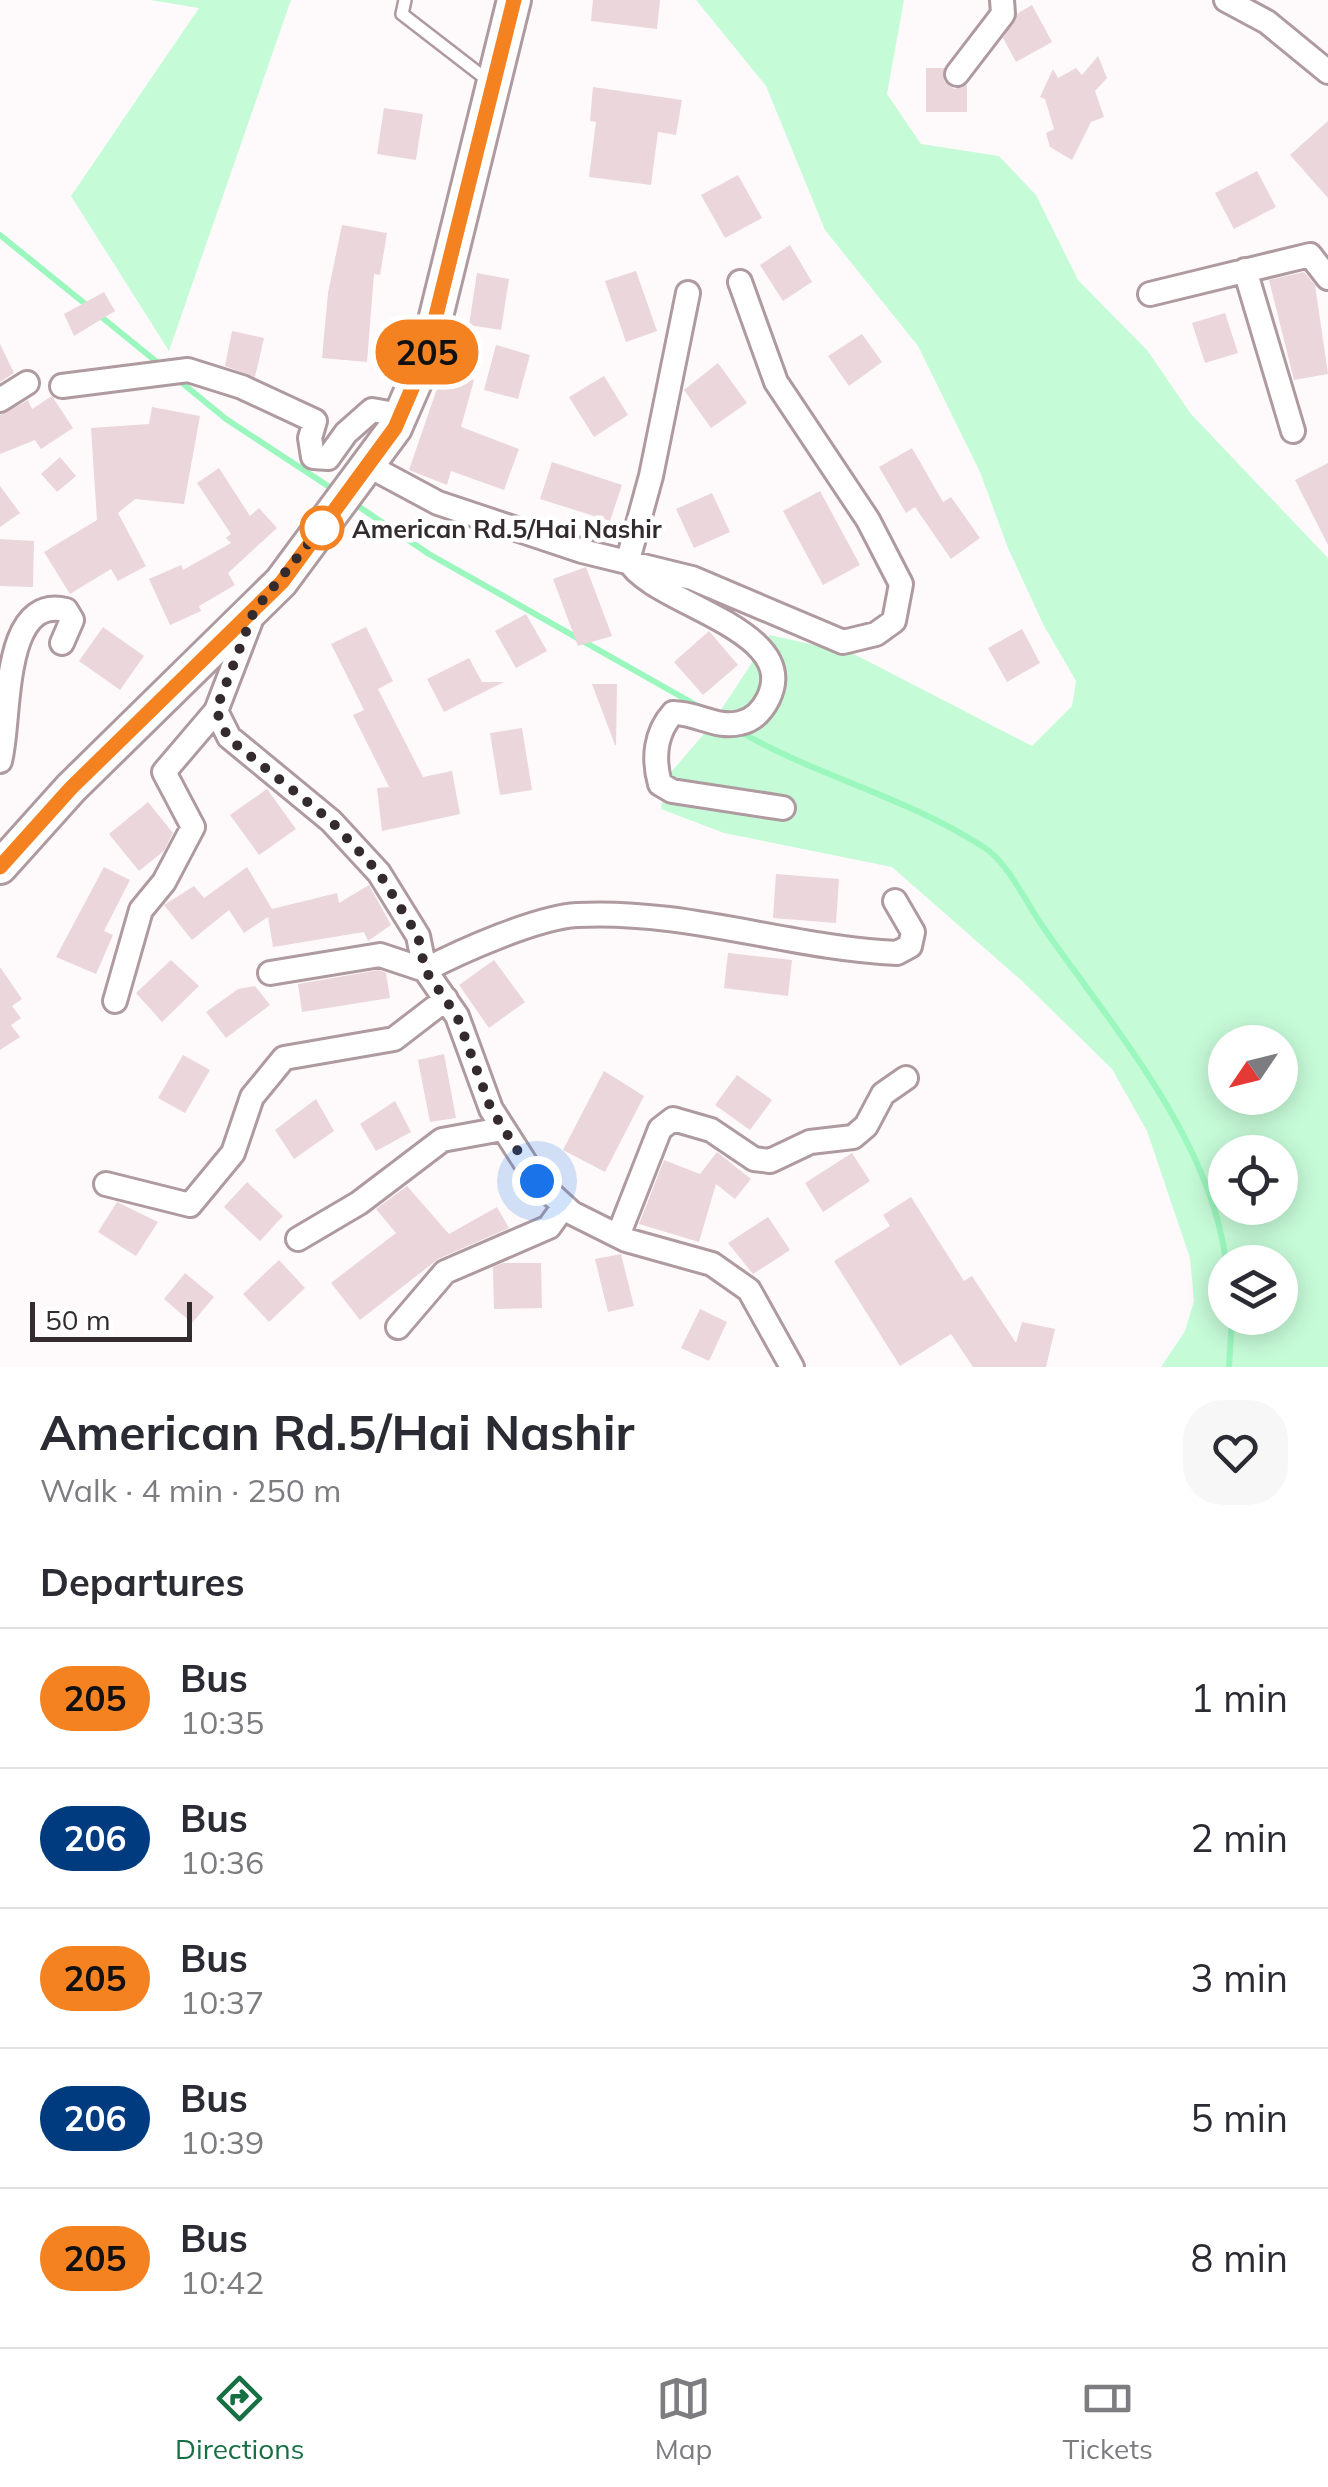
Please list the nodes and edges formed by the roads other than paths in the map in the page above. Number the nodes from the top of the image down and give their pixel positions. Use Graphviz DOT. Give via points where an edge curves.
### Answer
graph roads {
  1 [pos="405,0"];
  2 [pos="514,0"];
  3 [pos="1002,0"];
  4 [pos="1226,0"];
  5 [pos="1328,72"];
  6 [pos="957,74"];
  7 [pos="494,85"];
  8 [pos="1245,270"];
  9 [pos="1328,278"];
  10 [pos="740,282"];
  11 [pos="688,293"];
  12 [pos="1150,294"];
  13 [pos="27,383"];
  14 [pos="62,386"];
  15 [pos="0,400"];
  16 [pos="402,415"];
  17 [pos="1293,430"];
  18 [pos="369,466"];
  19 [pos="628,560"];
  20 [pos="254,611"];
  21 [pos="62,644"];
  22 [pos="4,695"];
  23 [pos="216,710"];
  24 [pos="0,761"];
  25 [pos="783,808"];
  26 [pos="0,867"];
  27 [pos="895,901"];
  28 [pos="425,970"];
  29 [pos="270,973"];
  30 [pos="446,999"];
  31 [pos="115,1001"];
  32 [pos="906,1078"];
  33 [pos="502,1128"];
  34 [pos="106,1184"];
  35 [pos="564,1206"];
  36 [pos="618,1236"];
  37 [pos="298,1239"];
  38 [pos="398,1327"];
  39 [pos="792,1367"];
  1 -- 7 [label="lane" via="402,14"];
  2 -- 7 [label="main road"];
  3 -- 6 [label="street" via="1003,14"];
  4 -- 5 [label="street" via="1267,22"];
  7 -- 16 [label="main road" via="426,356"];
  8 -- 9 [label="street" via="1310,255"];
  8 -- 12 [label="street"];
  8 -- 17 [label="street"];
  10 -- 19 [label="street" via="776,382 868,520 900,584 894,622 843,642 692,578"];
  11 -- 19 [label="street"];
  13 -- 15 [label="street"];
  14 -- 16 [label="street" via="188,370 315,421 313,457 328,458 372,410"];
  16 -- 18 [label="main road"];
  18 -- 19 [label="street" via="438,503"];
  18 -- 20 [label="main road"];
  19 -- 25 [label="street" via="647,581 756,646 776,677 766,705 744,723 720,726 673,713 657,744 660,784"];
  20 -- 23 [label="street"];
  20 -- 26 [label="main road" via="71,788"];
  21 -- 22 [label="street" via="72,620 66,610 43,610 8,656"];
  22 -- 24 [label="street" via="7,735"];
  23 -- 28 [label="street" via="228,738 370,861 418,936"];
  23 -- 31 [label="street" via="164,772 192,828 141,910"];
  27 -- 28 [label="street" via="914,932 910,946 898,952 686,921 572,915"];
  28 -- 29 [label="street" via="380,955"];
  28 -- 30 [label="street"];
  30 -- 33 [label="street"];
  30 -- 34 [label="street" via="394,1038 284,1058 252,1097 234,1154 190,1206"];
  32 -- 36 [label="street" via="883,1094 852,1137 810,1142 770,1162 673,1119 660,1128"];
  33 -- 35 [label="street" via="537,1181"];
  33 -- 37 [label="street" via="442,1140"];
  35 -- 36 [label="street"];
  35 -- 38 [label="street" via="549,1227 445,1272"];
  36 -- 39 [label="street" via="712,1264 749,1290"];
}
